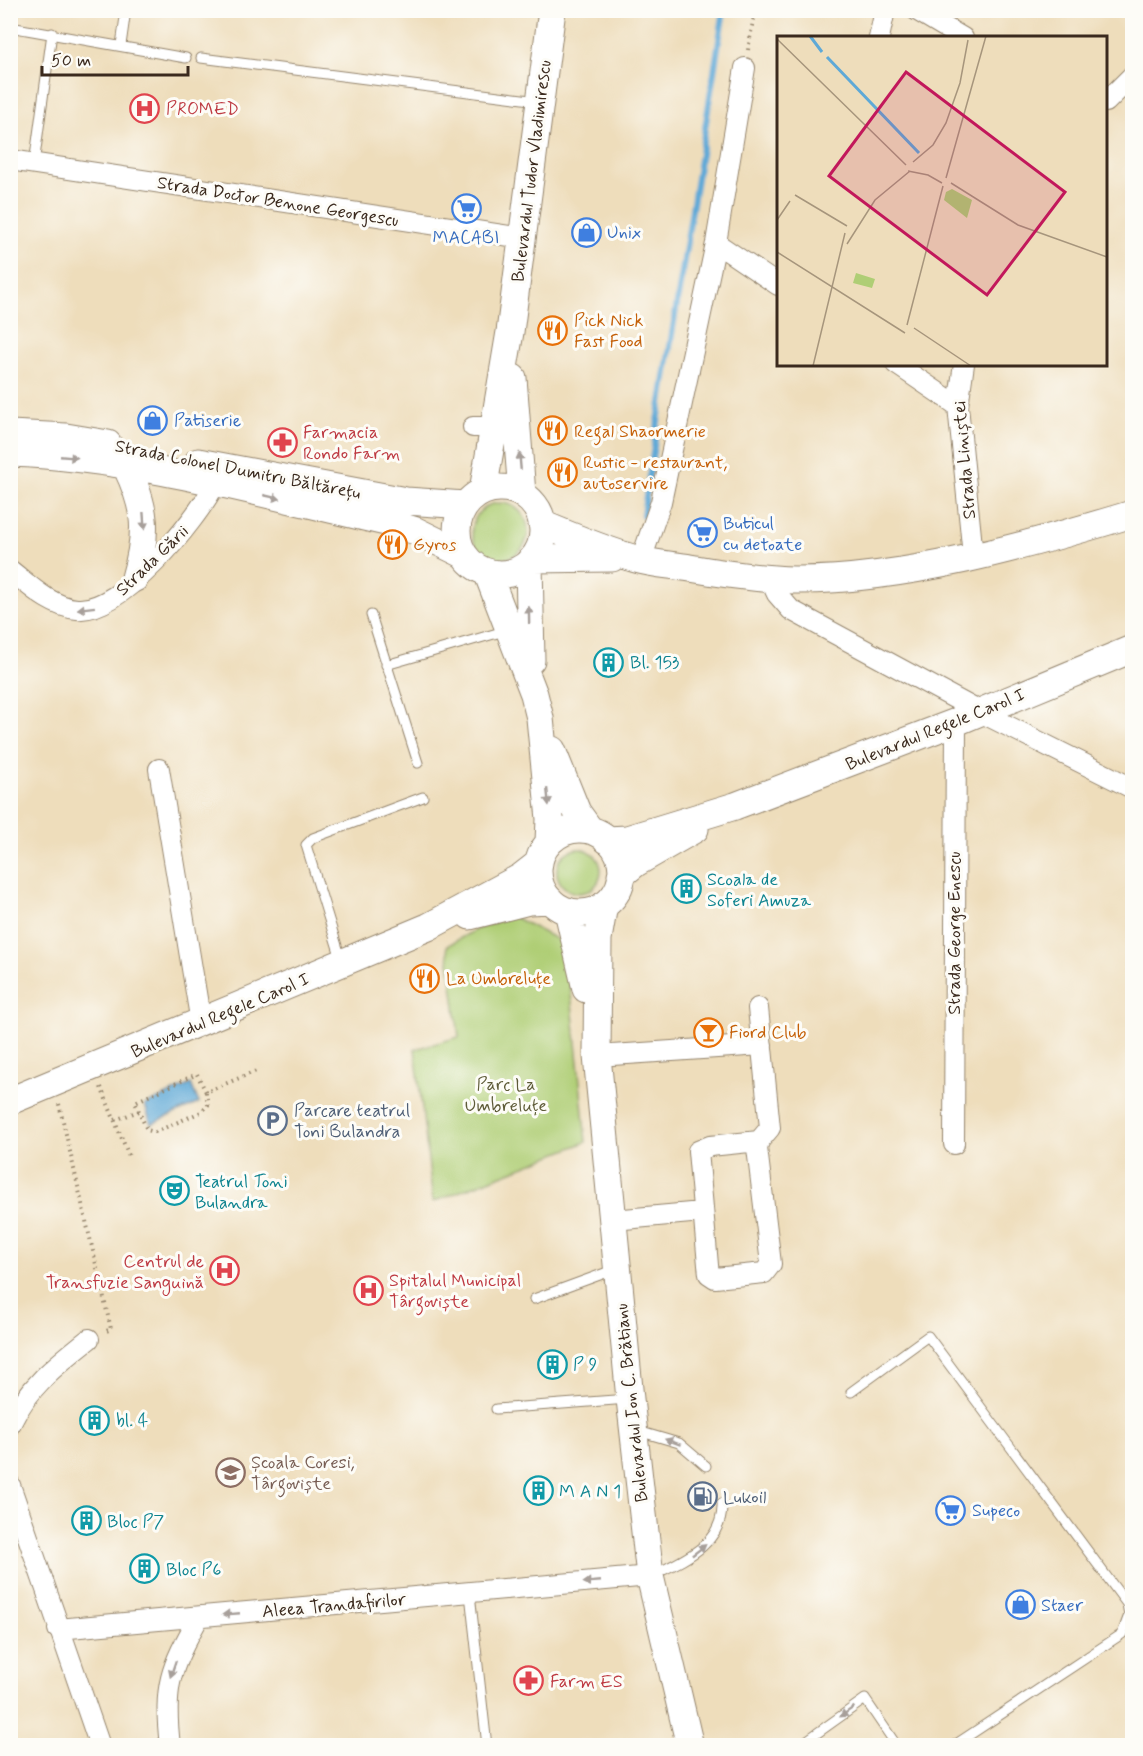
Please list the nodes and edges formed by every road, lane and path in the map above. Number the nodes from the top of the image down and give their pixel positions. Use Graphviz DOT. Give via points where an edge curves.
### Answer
graph roads {
  1 [pos="126,10"];
  2 [pos="552,10"];
  3 [pos="755,10"];
  4 [pos="885,10"];
  5 [pos="916,10"];
  6 [pos="10,27"];
  7 [pos="52,33"];
  8 [pos="879,36"];
  9 [pos="960,36"];
  10 [pos="120,45"];
  11 [pos="186,58"];
  12 [pos="201,58"];
  13 [pos="745,68"];
  14 [pos="1132,76"];
  15 [pos="541,101"];
  16 [pos="1107,101"];
  17 [pos="10,160"];
  18 [pos="34,164"];
  19 [pos="523,238"];
  20 [pos="716,243"];
  21 [pos="777,284"];
  22 [pos="899,366"];
  23 [pos="964,366"];
  24 [pos="958,406"];
  25 [pos="502,427"];
  26 [pos="10,434"];
  27 [pos="10,453"];
  28 [pos="126,466"];
  29 [pos="215,484"];
  30 [pos="522,494"];
  31 [pos="474,498"];
  32 [pos="421,502"];
  33 [pos="1132,514"];
  34 [pos="542,524"];
  35 [pos="416,531"];
  36 [pos="463,554"];
  37 [pos="973,556"];
  38 [pos="531,560"];
  39 [pos="639,560"];
  40 [pos="10,570"];
  41 [pos="487,572"];
  42 [pos="135,578"];
  43 [pos="770,579"];
  44 [pos="371,615"];
  45 [pos="511,630"];
  46 [pos="1132,649"];
  47 [pos="386,665"];
  48 [pos="537,706"];
  49 [pos="968,717"];
  50 [pos="418,763"];
  51 [pos="159,769"];
  52 [pos="1132,788"];
  53 [pos="423,797"];
  54 [pos="735,806"];
  55 [pos="598,835"];
  56 [pos="544,852"];
  57 [pos="621,876"];
  58 [pos="559,905"];
  59 [pos="604,905"];
  60 [pos="428,927"];
  61 [pos="342,964"];
  62 [pos="758,1008"];
  63 [pos="201,1023"];
  64 [pos="762,1045"];
  65 [pos="597,1052"];
  66 [pos="93,1067"];
  67 [pos="256,1071"];
  68 [pos="53,1083"];
  69 [pos="206,1092"];
  70 [pos="10,1101"];
  71 [pos="139,1111"];
  72 [pos="115,1120"];
  73 [pos="759,1141"];
  74 [pos="954,1144"];
  75 [pos="129,1156"];
  76 [pos="702,1212"];
  77 [pos="613,1220"];
  78 [pos="618,1268"];
  79 [pos="534,1299"];
  80 [pos="88,1339"];
  81 [pos="851,1392"];
  82 [pos="630,1399"];
  83 [pos="496,1409"];
  84 [pos="10,1425"];
  85 [pos="634,1430"];
  86 [pos="706,1466"];
  87 [pos="10,1485"];
  88 [pos="722,1503"];
  89 [pos="650,1576"];
  90 [pos="470,1594"];
  91 [pos="199,1617"];
  92 [pos="58,1629"];
  93 [pos="100,1746"];
  94 [pos="170,1746"];
  95 [pos="487,1746"];
  96 [pos="690,1746"];
  97 [pos="799,1746"];
  98 [pos="897,1746"];
  99 [pos="953,1746"];
  1 -- 10 [label="lane"];
  2 -- 15 [label="main road, Bulevardul Tudor Vladimirescu"];
  3 -- 13 [label="path"];
  4 -- 8 [label="street"];
  5 -- 9 [label="street"];
  6 -- 7 [label="lane"];
  7 -- 10 [label="lane"];
  7 -- 18 [label="lane"];
  10 -- 11 [label="lane"];
  12 -- 15 [label="lane"];
  13 -- 20 [label="street"];
  14 -- 16 [label="street"];
  15 -- 19 [label="main road, Bulevardul Tudor Vladimirescu"];
  17 -- 18 [label="street, Strada Doctor Benone Georgescu"];
  18 -- 19 [label="street, Strada Doctor Benone Georgescu"];
  19 -- 25 [label="main road, Bulevardul Tudor Vladimirescu"];
  20 -- 21 [label="street"];
  20 -- 39 [label="street" via="661,502"];
  22 -- 24 [label="street"];
  23 -- 24 [label="street, Strada Liniștei"];
  24 -- 37 [label="street, Strada Liniștei"];
  30 -- 25 [label="main road, Bulevardul Tudor Vladimirescu, one-way"];
  25 -- 31 [label="main road, Bulevardul Tudor Vladimirescu"];
  26 -- 32 [label="main road, Strada Colonel Dumitru Băltărețu" via="83,440"];
  27 -- 28 [label="main road, Strada Colonel Dumitru Băltărețu, one-way" via="76,457"];
  28 -- 29 [label="main road, Strada Colonel Dumitru Băltărețu"];
  28 -- 42 [label="main road, one-way" via="145,523"];
  29 -- 35 [label="main road, Strada Colonel Dumitru Băltărețu, one-way"];
  29 -- 42 [label="street, Strada Gării" via="186,529"];
  30 -- 31 [label="main road" via="501,487"];
  30 -- 34 [label="main road" via="536,508"];
  31 -- 32 [label="main road, Strada Colonel Dumitru Băltărețu"];
  31 -- 36 [label="main road" via="459,515 457,530"];
  32 -- 35 [label="street"];
  33 -- 37 [label="main road"];
  34 -- 38 [label="main road" via="541,544"];
  34 -- 39 [label="main road"];
  35 -- 36 [label="main road, Strada Colonel Dumitru Băltărețu"];
  36 -- 41 [label="main road"];
  37 -- 43 [label="main road" via="864,575"];
  38 -- 39 [label="main road"];
  38 -- 41 [label="main road" via="509,573"];
  48 -- 38 [label="main road, one-way" via="529,625"];
  39 -- 43 [label="main road"];
  42 -- 40 [label="street, Strada Gării, one-way" via="99,606 76,609 49,599"];
  41 -- 45 [label="main road"];
  43 -- 49 [label="street" via="791,610"];
  44 -- 47 [label="lane"];
  45 -- 47 [label="lane"];
  45 -- 48 [label="main road"];
  46 -- 49 [label="main road, Bulevardul Regele Carol I"];
  47 -- 50 [label="lane"];
  48 -- 55 [label="main road" via="577,812"];
  48 -- 56 [label="main road, one-way" via="550,819"];
  49 -- 52 [label="street"];
  49 -- 54 [label="main road, Bulevardul Regele Carol I"];
  49 -- 74 [label="street, Strada George Enescu"];
  51 -- 63 [label="street"];
  53 -- 61 [label="lane" via="313,838 306,845"];
  54 -- 55 [label="main road, Bulevardul Regele Carol I" via="627,839"];
  54 -- 57 [label="main road, Bulevardul Regele Carol I" via="636,863"];
  55 -- 56 [label="main road" via="566,831"];
  55 -- 57 [label="main road" via="618,856"];
  56 -- 58 [label="main road" via="540,883"];
  56 -- 60 [label="main road, Bulevardul Regele Carol I" via="521,877"];
  57 -- 59 [label="main road" via="616,892"];
  58 -- 59 [label="main road" via="586,912"];
  58 -- 60 [label="main road, Bulevardul Regele Carol I" via="529,901"];
  58 -- 65 [label="main road, Bulevardul Ion C. Brătianu" via="577,941"];
  59 -- 65 [label="main road, Bulevardul Ion C. Brătianu" via="598,939"];
  60 -- 61 [label="main road, Bulevardul Regele Carol I"];
  61 -- 63 [label="main road, Bulevardul Regele Carol I"];
  62 -- 64 [label="street"];
  63 -- 66 [label="main road, Bulevardul Regele Carol I"];
  64 -- 65 [label="street"];
  64 -- 73 [label="street" via="770,1128"];
  65 -- 77 [label="main road, Bulevardul Ion C. Brătianu"];
  66 -- 68 [label="main road, Bulevardul Regele Carol I"];
  66 -- 72 [label="path"];
  67 -- 69 [label="path"];
  68 -- 70 [label="main road, Bulevardul Regele Carol I"];
  68 -- 80 [label="path" via="111,1329"];
  69 -- 71 [label="path" via="197,1074 135,1102"];
  69 -- 71 [label="path" via="208,1105 201,1112 155,1132 147,1130"];
  71 -- 72 [label="path"];
  72 -- 75 [label="path"];
  73 -- 76 [label="street" via="698,1151"];
  73 -- 76 [label="street" via="770,1269 754,1275 715,1278 709,1274"];
  76 -- 77 [label="street"];
  77 -- 78 [label="main road, Bulevardul Ion C. Brătianu"];
  78 -- 79 [label="lane"];
  78 -- 82 [label="main road, Bulevardul Ion C. Brătianu"];
  80 -- 84 [label="street" via="46,1373 29,1392"];
  81 -- 99 [label="lane" via="928,1336 1127,1604 1129,1615 1122,1634"];
  82 -- 83 [label="lane"];
  82 -- 85 [label="main road, Bulevardul Ion C. Brătianu"];
  86 -- 85 [label="lane, one-way" via="679,1443"];
  85 -- 89 [label="main road, Bulevardul Ion C. Brătianu"];
  87 -- 92 [label="street"];
  89 -- 88 [label="lane, one-way" via="687,1559 707,1544 723,1518"];
  89 -- 90 [label="street, Aleea Trandafirilor, one-way"];
  89 -- 96 [label="main road, Bulevardul Ion C. Brătianu"];
  90 -- 91 [label="street, Aleea Trandafirilor, one-way"];
  90 -- 95 [label="lane"];
  91 -- 92 [label="street, Aleea Trandafirilor"];
  91 -- 94 [label="street, one-way" via="171,1671 166,1709"];
  92 -- 93 [label="street"];
  98 -- 97 [label="lane, one-way" via="865,1699"];
}
